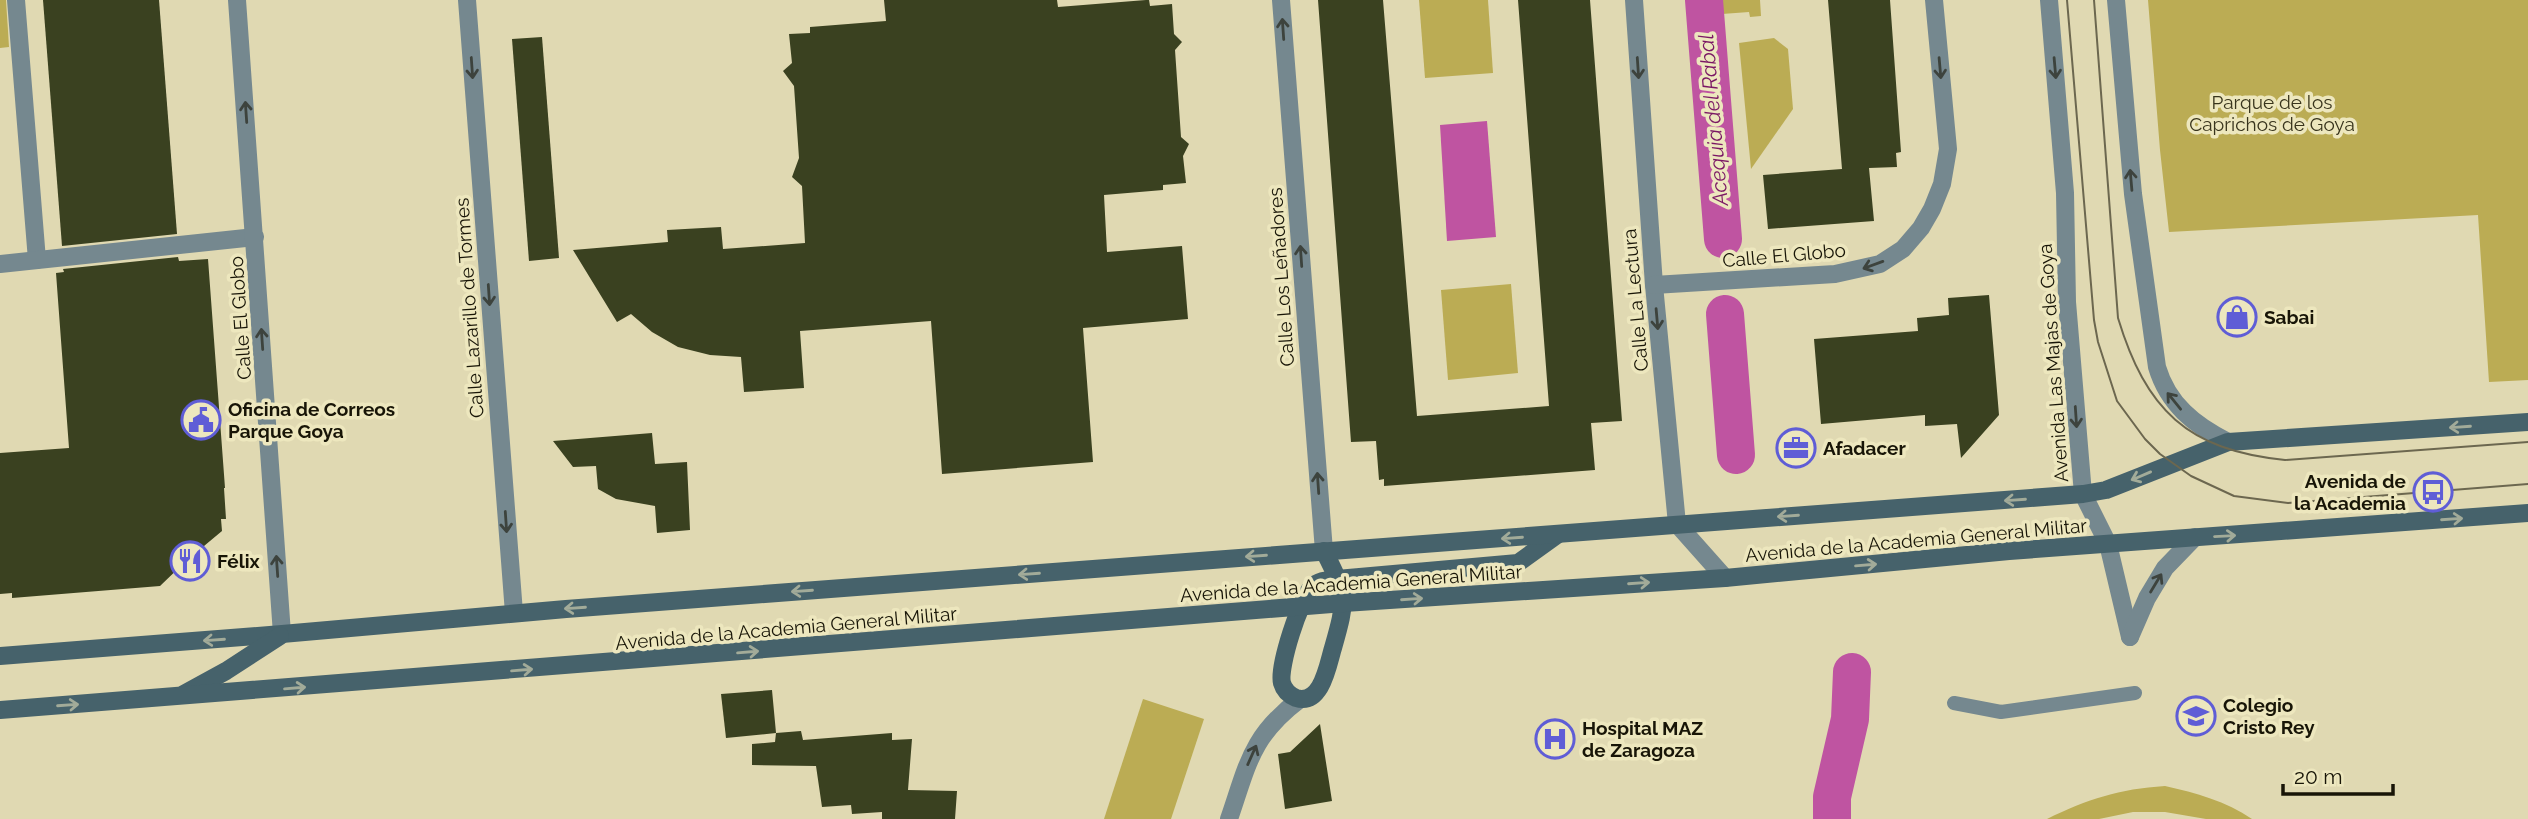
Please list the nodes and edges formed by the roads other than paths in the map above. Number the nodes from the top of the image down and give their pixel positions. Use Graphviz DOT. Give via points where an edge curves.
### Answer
graph roads {
  1 [pos="16,0"];
  2 [pos="237,0"];
  3 [pos="467,0"];
  4 [pos="1281,0"];
  5 [pos="1634,0"];
  6 [pos="1934,0"];
  7 [pos="2049,0"];
  8 [pos="2116,0"];
  9 [pos="255,237"];
  10 [pos="37,260"];
  11 [pos="0,264"];
  12 [pos="1654,285"];
  13 [pos="2528,422"];
  14 [pos="2228,442"];
  15 [pos="2083,494"];
  16 [pos="2528,513"];
  17 [pos="1677,524"];
  18 [pos="1557,535"];
  19 [pos="2195,537"];
  20 [pos="2108,544"];
  21 [pos="1324,551"];
  22 [pos="1725,578"];
  23 [pos="1337,579"];
  24 [pos="1344,603"];
  25 [pos="1300,607"];
  26 [pos="514,613"];
  27 [pos="282,634"];
  28 [pos="0,656"];
  29 [pos="2135,693"];
  30 [pos="178,697"];
  31 [pos="1300,699"];
  32 [pos="1954,703"];
  33 [pos="0,710"];
  34 [pos="1230,819"];
  1 -- 10 [label="street"];
  9 -- 2 [label="street, Calle El Globo, one-way"];
  3 -- 26 [label="street, Calle Lazarillo de Tormes, one-way"];
  21 -- 4 [label="street, Calle Los Leñadores, one-way"];
  5 -- 12 [label="street, Calle La Lectura, one-way"];
  6 -- 12 [label="street, Calle El Globo, one-way" via="1948,149 1932,209 1903,249 1880,264 1835,275"];
  7 -- 15 [label="street, Avenida Las Majas de Goya, one-way"];
  14 -- 8 [label="street, one-way" via="2172,401 2157,367 2133,194"];
  9 -- 10 [label="street"];
  27 -- 9 [label="street, Calle El Globo, one-way"];
  10 -- 11 [label="street"];
  12 -- 17 [label="street, Calle La Lectura, one-way"];
  13 -- 14 [label="main road, Avenida de la Academia General Militar, one-way"];
  14 -- 15 [label="main road, Avenida de la Academia General Militar, one-way" via="2106,490"];
  15 -- 17 [label="main road, Avenida de la Academia General Militar, one-way"];
  15 -- 20 [label="street, Avenida Las Majas de Goya"];
  19 -- 16 [label="main road, Avenida de la Academia General Militar, one-way"];
  17 -- 18 [label="main road, Avenida de la Academia General Militar"];
  17 -- 22 [label="street"];
  18 -- 21 [label="main road, Avenida de la Academia General Militar, one-way"];
  18 -- 23 [label="main road" via="1517,563"];
  19 -- 20 [label="main road, Avenida de la Academia General Militar"];
  20 -- 19 [label="street, Avenida Las Majas de Goya, one-way" via="2130,637 2165,568"];
  22 -- 20 [label="main road, Avenida de la Academia General Militar, one-way"];
  21 -- 23 [label="main road"];
  21 -- 26 [label="main road, Avenida de la Academia General Militar, one-way"];
  24 -- 22 [label="main road, Avenida de la Academia General Militar, one-way"];
  23 -- 24 [label="main road"];
  23 -- 25 [label="main road" via="1311,587"];
  24 -- 25 [label="main road, Avenida de la Academia General Militar"];
  24 -- 31 [label="main road" via="1319,689"];
  30 -- 25 [label="main road, Avenida de la Academia General Militar, one-way"];
  25 -- 31 [label="main road" via="1281,671 1287,692"];
  26 -- 27 [label="main road, Avenida de la Academia General Militar"];
  27 -- 28 [label="main road, Avenida de la Academia General Militar, one-way"];
  27 -- 30 [label="main road, Avenida de la Academia General Militar"];
  29 -- 32 [label="lane" via="2001,712"];
  33 -- 30 [label="main road, Avenida de la Academia General Militar, one-way"];
  34 -- 31 [label="street, one-way" via="1252,753 1265,730"];
}
